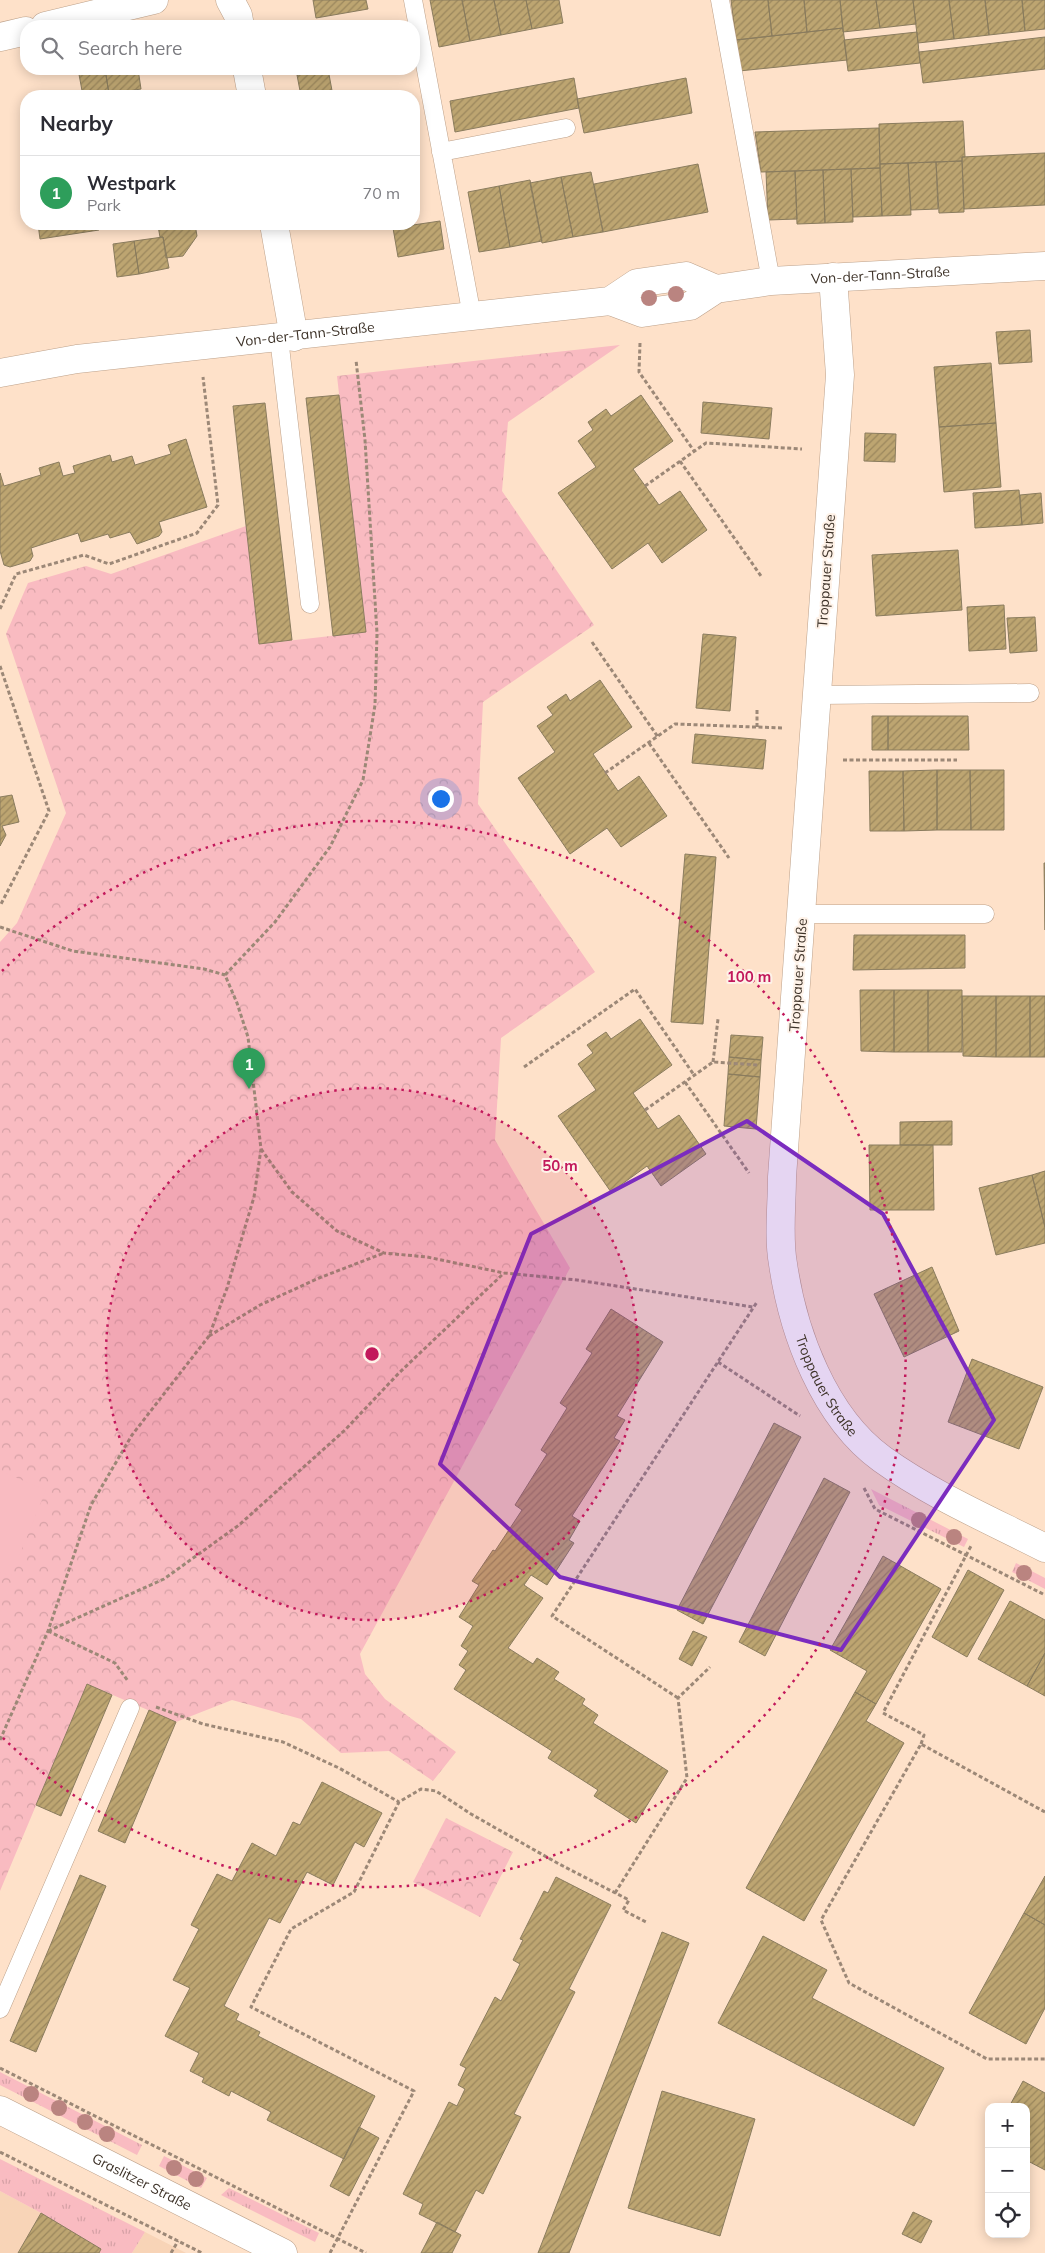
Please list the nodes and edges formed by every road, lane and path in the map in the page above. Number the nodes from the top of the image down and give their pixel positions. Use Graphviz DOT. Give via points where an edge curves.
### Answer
graph roads {
  1 [pos="154,0"];
  2 [pos="230,0"];
  3 [pos="413,0"];
  4 [pos="720,0"];
  5 [pos="70,20"];
  6 [pos="239,20"];
  7 [pos="417,20"];
  8 [pos="20,32"];
  9 [pos="0,37"];
  10 [pos="420,38"];
  11 [pos="248,75"];
  12 [pos="251,90"];
  13 [pos="566,128"];
  14 [pos="441,152"];
  15 [pos="275,230"];
  16 [pos="1045,266"];
  17 [pos="833,278"];
  18 [pos="771,281"];
  19 [pos="716,289"];
  20 [pos="610,301"];
  21 [pos="642,313"];
  22 [pos="472,316"];
  23 [pos="353,330"];
  24 [pos="286,338"];
  25 [pos="200,346"];
  26 [pos="0,373"];
  27 [pos="694,451"];
  28 [pos="835,451"];
  29 [pos="680,461"];
  30 [pos="645,486"];
  31 [pos="761,576"];
  32 [pos="310,604"];
  33 [pos="0,609"];
  34 [pos="592,642"];
  35 [pos="0,666"];
  36 [pos="1030,693"];
  37 [pos="818,695"];
  38 [pos="757,708"];
  39 [pos="757,727"];
  40 [pos="815,729"];
  41 [pos="658,737"];
  42 [pos="649,743"];
  43 [pos="813,760"];
  44 [pos="957,760"];
  45 [pos="606,773"];
  46 [pos="729,858"];
  47 [pos="0,906"];
  48 [pos="802,914"];
  49 [pos="984,914"];
  50 [pos="0,927"];
  51 [pos="225,975"];
  52 [pos="718,1019"];
  53 [pos="713,1062"];
  54 [pos="524,1066"];
  55 [pos="791,1068"];
  56 [pos="694,1075"];
  57 [pos="685,1082"];
  58 [pos="645,1110"];
  59 [pos="260,1149"];
  60 [pos="754,1180"];
  61 [pos="384,1253"];
  62 [pos="782,1263"];
  63 [pos="504,1273"];
  64 [pos="753,1307"];
  65 [pos="209,1336"];
  66 [pos="718,1362"];
  67 [pos="806,1420"];
  68 [pos="1045,1548"];
  69 [pos="954,1579"];
  70 [pos="48,1631"];
  71 [pos="710,1667"];
  72 [pos="678,1698"];
  73 [pos="130,1708"];
  74 [pos="0,1740"];
  75 [pos="921,1744"];
  76 [pos="399,1802"];
  77 [pos="1045,1812"];
  78 [pos="614,1893"];
  79 [pos="648,1923"];
  80 [pos="0,2009"];
  81 [pos="1045,2059"];
  82 [pos="0,2068"];
  83 [pos="0,2110"];
  84 [pos="0,2152"];
  85 [pos="338,2239"];
  86 [pos="178,2241"];
  87 [pos="171,2253"];
  88 [pos="202,2253"];
  89 [pos="283,2253"];
  90 [pos="330,2253"];
  91 [pos="366,2253"];
  1 -- 5 [label="street"];
  2 -- 6 [label="street"];
  3 -- 7 [label="lane"];
  4 -- 18 [label="lane"];
  8 -- 9 [label="street"];
  10 -- 14 [label="lane"];
  11 -- 12 [label="street"];
  13 -- 14 [label="lane"];
  14 -- 22 [label="lane"];
  15 -- 24 [label="street"];
  16 -- 17 [label="street, Von-der-Tann-Straße"];
  17 -- 18 [label="street, Von-der-Tann-Straße"];
  17 -- 28 [label="street, Troppauer Straße" via="840,375"];
  18 -- 19 [label="street, Von-der-Tann-Straße"];
  19 -- 20 [label="street, Von-der-Tann-Straße" via="686,276 637,283"];
  19 -- 21 [label="street, Von-der-Tann-Straße" via="690,306"];
  20 -- 21 [label="street, Von-der-Tann-Straße"];
  20 -- 22 [label="street, Von-der-Tann-Straße"];
  21 -- 27 [label="path" via="639,372"];
  22 -- 23 [label="street, Von-der-Tann-Straße"];
  23 -- 24 [label="street, Von-der-Tann-Straße"];
  23 -- 51 [label="path" via="365,440 377,633 375,705 363,780 330,847 275,922"];
  24 -- 25 [label="street, Von-der-Tann-Straße"];
  24 -- 32 [label="lane"];
  25 -- 26 [label="street, Von-der-Tann-Straße" via="77,359"];
  25 -- 33 [label="path" via="218,505 197,533 109,564 84,555 16,574"];
  27 -- 28 [label="path" via="706,442"];
  27 -- 29 [label="path"];
  28 -- 37 [label="street, Troppauer Straße"];
  29 -- 30 [label="path"];
  29 -- 31 [label="path"];
  34 -- 41 [label="path"];
  35 -- 47 [label="path" via="49,811"];
  36 -- 37 [label="lane"];
  37 -- 40 [label="street, Troppauer Straße"];
  38 -- 39 [label="path"];
  39 -- 40 [label="path"];
  39 -- 41 [label="path" via="675,724"];
  40 -- 43 [label="street, Troppauer Straße"];
  41 -- 42 [label="path"];
  42 -- 45 [label="path"];
  42 -- 46 [label="path"];
  43 -- 44 [label="path"];
  43 -- 48 [label="street, Troppauer Straße"];
  48 -- 49 [label="lane"];
  48 -- 55 [label="street, Troppauer Straße"];
  50 -- 51 [label="path" via="73,951 204,969"];
  51 -- 59 [label="path" via="248,1037"];
  52 -- 53 [label="path"];
  53 -- 55 [label="path"];
  53 -- 56 [label="path"];
  54 -- 56 [label="path" via="635,989"];
  55 -- 62 [label="street, Troppauer Straße" via="782,1177"];
  56 -- 57 [label="path"];
  57 -- 58 [label="path"];
  57 -- 60 [label="path"];
  59 -- 61 [label="path" via="292,1192 337,1231"];
  59 -- 65 [label="path" via="254,1197"];
  61 -- 63 [label="path" via="427,1257"];
  61 -- 65 [label="path" via="260,1305"];
  62 -- 64 [label="path"];
  62 -- 68 [label="street, Troppauer Straße" via="799,1336 810,1364 841,1417 860,1439 880,1458 914,1481"];
  63 -- 64 [label="path" via="576,1280"];
  63 -- 70 [label="path" via="345,1430 238,1525 164,1579"];
  64 -- 66 [label="path"];
  65 -- 70 [label="path" via="132,1434 91,1505"];
  66 -- 67 [label="path"];
  66 -- 72 [label="path" via="552,1616"];
  69 -- 75 [label="path" via="883,1713 924,1735"];
  70 -- 73 [label="path" via="115,1663 130,1683"];
  70 -- 74 [label="path"];
  71 -- 72 [label="path"];
  72 -- 78 [label="path" via="687,1778"];
  73 -- 76 [label="path" via="157,1707 203,1724 283,1742 339,1768"];
  73 -- 80 [label="lane"];
  75 -- 77 [label="path"];
  75 -- 81 [label="path" via="821,1920 850,1984 987,2058"];
  76 -- 78 [label="path" via="421,1789 436,1790 471,1814"];
  76 -- 85 [label="path" via="354,1892 291,1929 251,2007 414,2091"];
  78 -- 79 [label="path" via="629,1900 623,1910"];
  82 -- 85 [label="path"];
  83 -- 89 [label="street, Graslitzer Straße"];
  84 -- 86 [label="path"];
  85 -- 90 [label="path"];
  85 -- 91 [label="path"];
  86 -- 87 [label="path"];
  86 -- 88 [label="path"];
}
